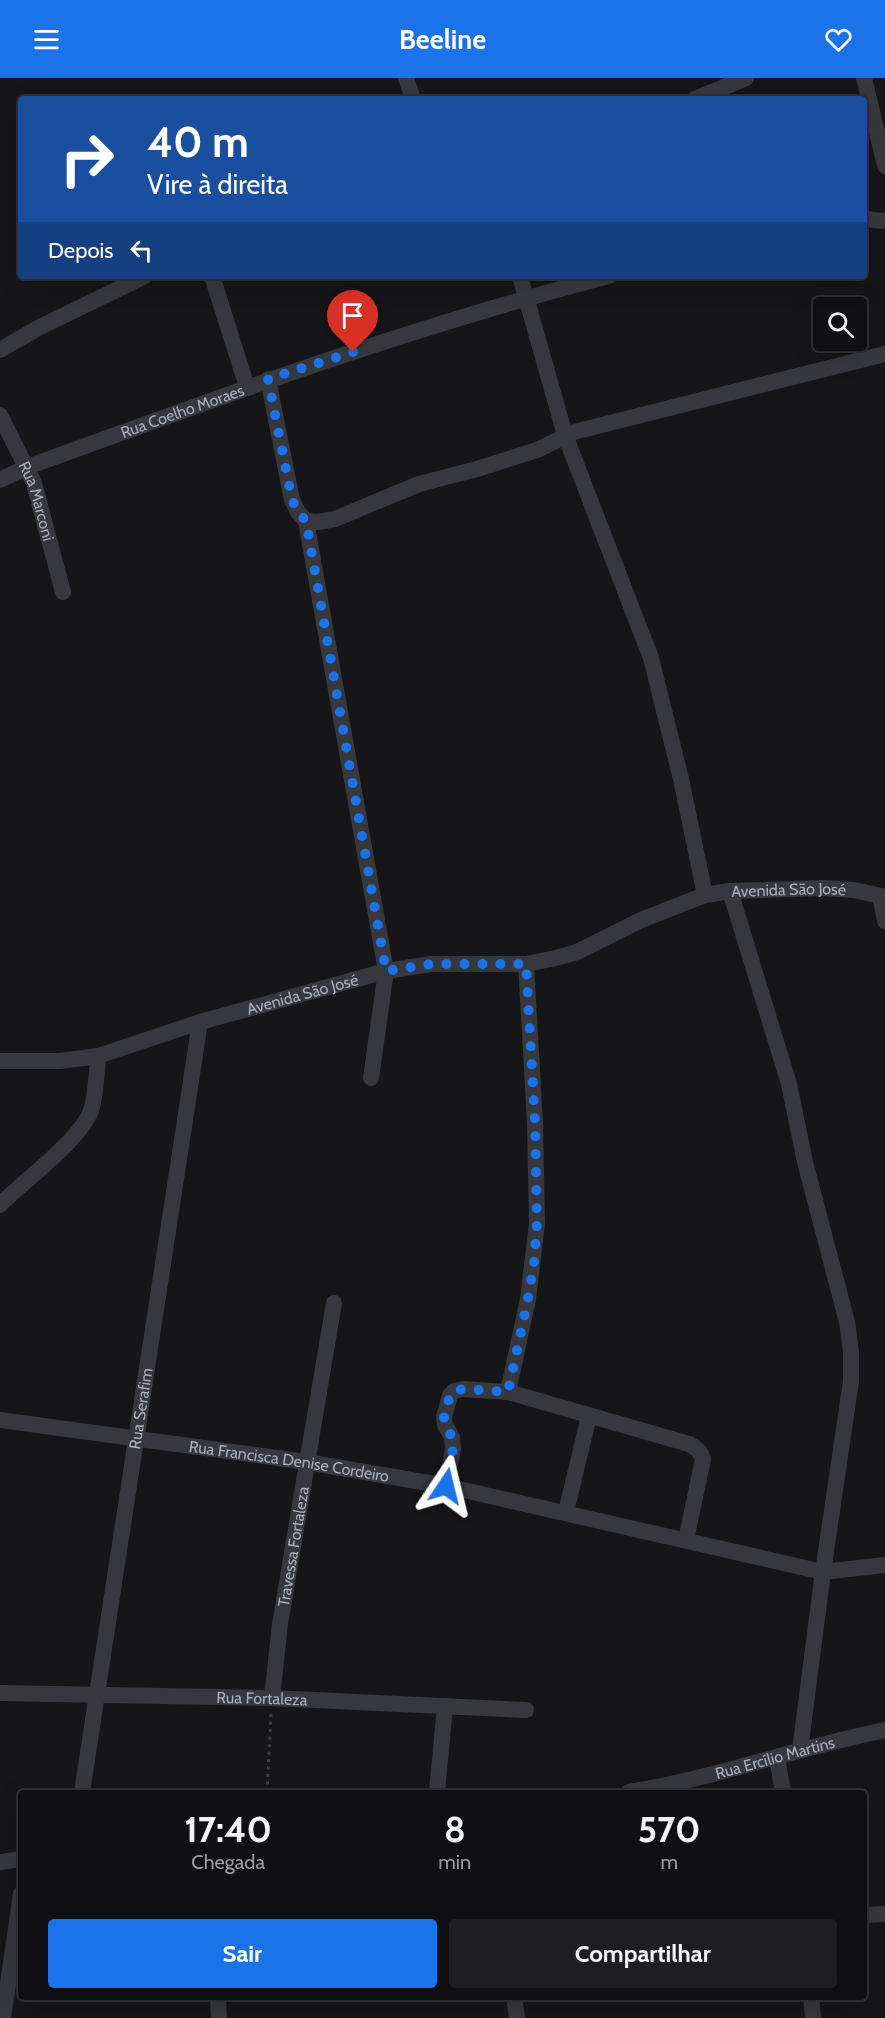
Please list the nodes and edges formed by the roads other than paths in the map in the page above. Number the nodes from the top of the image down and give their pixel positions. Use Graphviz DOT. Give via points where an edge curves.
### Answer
graph roads {
  1 [pos="406,78"];
  2 [pos="746,78"];
  3 [pos="864,78"];
  4 [pos="412,96"];
  5 [pos="702,96"];
  6 [pos="885,166"];
  7 [pos="867,219"];
  8 [pos="885,221"];
  9 [pos="139,279"];
  10 [pos="213,279"];
  11 [pos="521,279"];
  12 [pos="597,279"];
  13 [pos="527,297"];
  14 [pos="0,350"];
  15 [pos="885,354"];
  16 [pos="268,379"];
  17 [pos="247,387"];
  18 [pos="0,415"];
  19 [pos="564,435"];
  20 [pos="27,467"];
  21 [pos="0,480"];
  22 [pos="306,521"];
  23 [pos="63,592"];
  24 [pos="730,891"];
  25 [pos="705,895"];
  26 [pos="883,896"];
  27 [pos="885,921"];
  28 [pos="526,964"];
  29 [pos="386,971"];
  30 [pos="200,1022"];
  31 [pos="98,1056"];
  32 [pos="0,1061"];
  33 [pos="371,1078"];
  34 [pos="0,1204"];
  35 [pos="333,1303"];
  36 [pos="508,1392"];
  37 [pos="589,1416"];
  38 [pos="0,1420"];
  39 [pos="137,1439"];
  40 [pos="307,1462"];
  41 [pos="446,1486"];
  42 [pos="566,1512"];
  43 [pos="686,1540"];
  44 [pos="885,1565"];
  45 [pos="822,1572"];
  46 [pos="0,1693"];
  47 [pos="97,1694"];
  48 [pos="272,1698"];
  49 [pos="445,1706"];
  50 [pos="526,1710"];
  51 [pos="885,1730"];
  52 [pos="800,1750"];
  53 [pos="777,1758"];
  54 [pos="82,1790"];
  55 [pos="437,1790"];
  56 [pos="638,1790"];
  57 [pos="783,1790"];
  58 [pos="18,1859"];
  59 [pos="0,1862"];
  60 [pos="885,1914"];
  61 [pos="18,1915"];
  62 [pos="867,1915"];
  63 [pos="218,2000"];
  64 [pos="515,2000"];
  65 [pos="811,2000"];
  66 [pos="3,2018"];
  67 [pos="219,2018"];
  68 [pos="518,2018"];
  69 [pos="813,2018"];
  1 -- 4 [label="street"];
  2 -- 5 [label="street"];
  3 -- 6 [label="street"];
  7 -- 8 [label="street"];
  9 -- 14 [label="street"];
  10 -- 17 [label="street"];
  11 -- 13 [label="street"];
  12 -- 13 [label="street, Rua Coelho Moraes"];
  13 -- 16 [label="street, Rua Coelho Moraes"];
  13 -- 19 [label="street"];
  15 -- 19 [label="street"];
  16 -- 17 [label="street, Rua Coelho Moraes"];
  16 -- 22 [label="street" via="292,500"];
  17 -- 20 [label="street, Rua Coelho Moraes"];
  18 -- 20 [label="street, Rua Marconi"];
  19 -- 22 [label="street" via="537,450 419,484 335,519"];
  19 -- 25 [label="street" via="651,658"];
  20 -- 21 [label="street, Rua Coelho Moraes"];
  20 -- 23 [label="street, Rua Marconi" via="42,508"];
  22 -- 29 [label="street"];
  24 -- 25 [label="street, Avenida São José"];
  24 -- 26 [label="street, Avenida São José" via="824,888"];
  24 -- 45 [label="street" via="782,1057 847,1322 851,1381"];
  25 -- 28 [label="street, Avenida São José" via="641,920 577,952"];
  26 -- 27 [label="street"];
  28 -- 29 [label="street, Avenida São José" via="431,964"];
  28 -- 36 [label="street" via="537,1223 534,1263"];
  29 -- 30 [label="street, Avenida São José"];
  29 -- 33 [label="street"];
  30 -- 31 [label="street, Avenida São José"];
  30 -- 39 [label="street, Rua Serafim"];
  31 -- 32 [label="street, Avenida São José" via="60,1061"];
  31 -- 34 [label="street" via="92,1109 83,1126"];
  35 -- 40 [label="street, Travessa Fortaleza"];
  36 -- 37 [label="street"];
  36 -- 41 [label="street" via="463,1389 450,1395 444,1417 453,1449"];
  37 -- 42 [label="street"];
  37 -- 43 [label="street" via="688,1444 701,1452 703,1459"];
  38 -- 39 [label="street, Rua Francisca Denise Cordeiro"];
  39 -- 40 [label="street, Rua Francisca Denise Cordeiro"];
  39 -- 47 [label="street, Rua Serafim"];
  40 -- 41 [label="street, Rua Francisca Denise Cordeiro"];
  40 -- 48 [label="street, Travessa Fortaleza"];
  41 -- 42 [label="street, Rua Francisca Denise Cordeiro"];
  42 -- 43 [label="street, Rua Francisca Denise Cordeiro"];
  43 -- 45 [label="street, Rua Francisca Denise Cordeiro"];
  44 -- 45 [label="street, Rua Francisca Denise Cordeiro"];
  45 -- 52 [label="street"];
  46 -- 47 [label="street, Rua Fortaleza"];
  47 -- 48 [label="street, Rua Fortaleza"];
  47 -- 54 [label="street, Rua Serafim"];
  48 -- 49 [label="street, Rua Fortaleza"];
  49 -- 50 [label="street, Rua Fortaleza"];
  49 -- 55 [label="street"];
  51 -- 52 [label="street, Rua Ercílio Martins"];
  52 -- 53 [label="street, Rua Ercílio Martins"];
  53 -- 56 [label="street, Rua Ercílio Martins"];
  53 -- 57 [label="street"];
  58 -- 59 [label="street"];
  60 -- 62 [label="street"];
  61 -- 66 [label="street"];
  63 -- 67 [label="street"];
  64 -- 68 [label="street"];
  65 -- 69 [label="street"];
}
